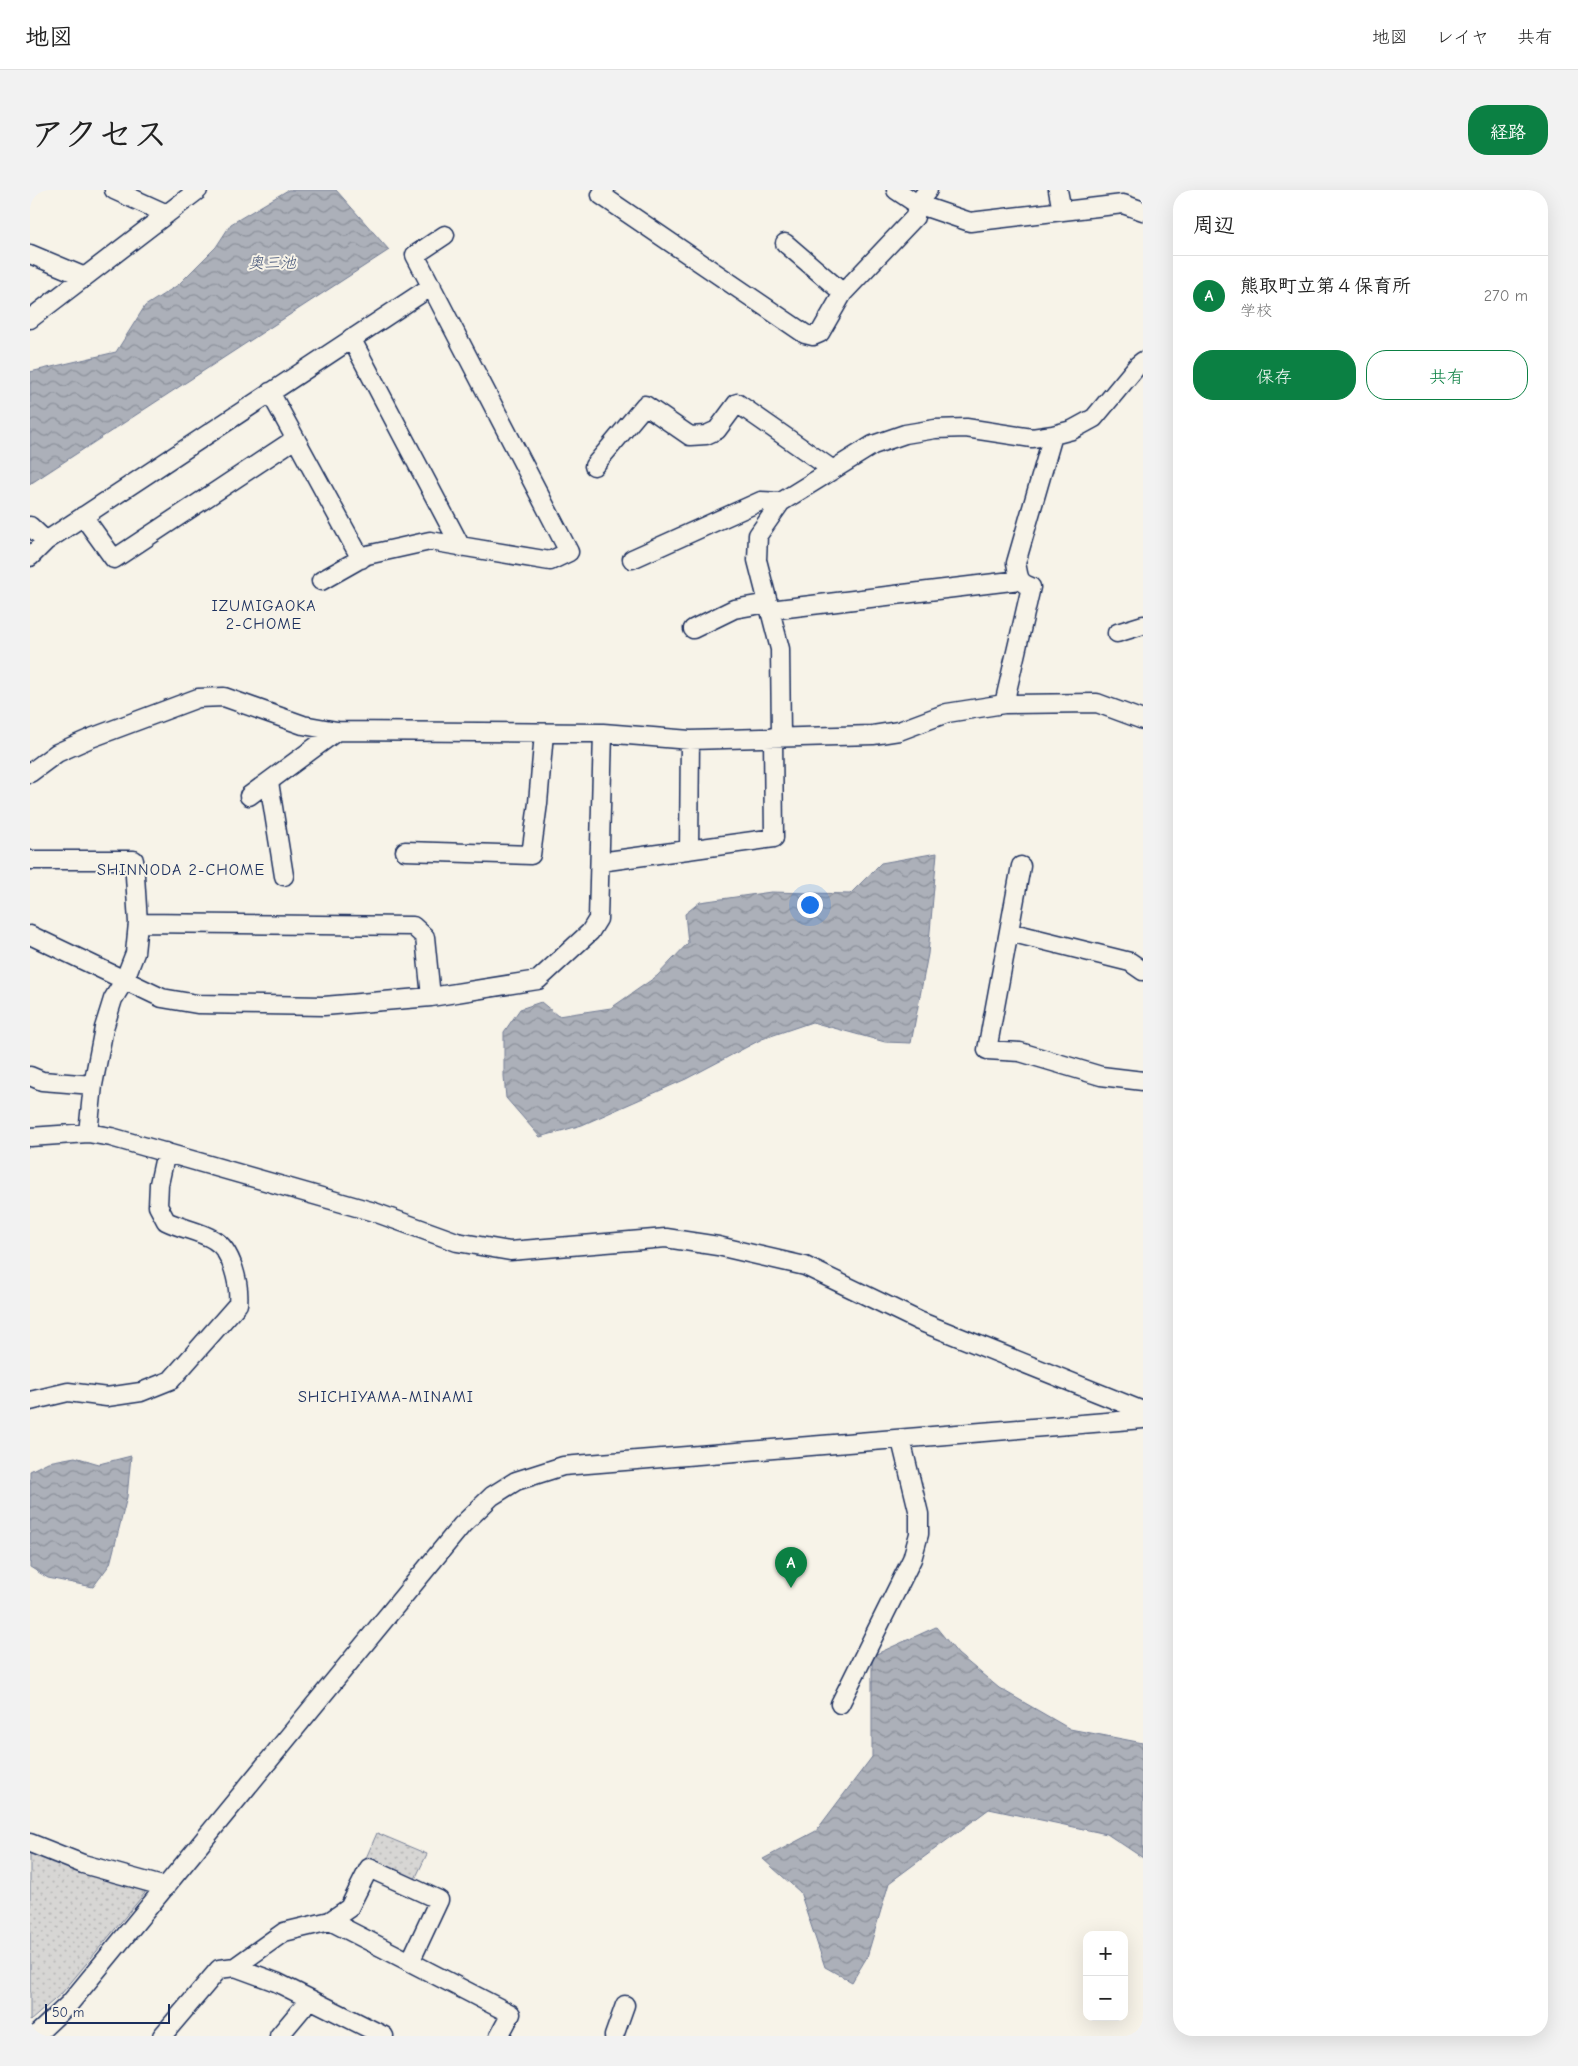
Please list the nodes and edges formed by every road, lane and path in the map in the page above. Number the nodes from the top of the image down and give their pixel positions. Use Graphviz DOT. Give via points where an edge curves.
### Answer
graph roads {
  1 [pos="114,190"];
  2 [pos="198,190"];
  3 [pos="605,190"];
  4 [pos="896,190"];
  5 [pos="928,190"];
  6 [pos="1058,190"];
  7 [pos="917,204"];
  8 [pos="1062,211"];
  9 [pos="1143,211"];
  10 [pos="167,214"];
  11 [pos="445,235"];
  12 [pos="785,242"];
  13 [pos="30,254"];
  14 [pos="85,277"];
  15 [pos="432,286"];
  16 [pos="843,293"];
  17 [pos="30,319"];
  18 [pos="351,338"];
  19 [pos="1143,361"];
  20 [pos="270,392"];
  21 [pos="1053,435"];
  22 [pos="295,439"];
  23 [pos="594,466"];
  24 [pos="833,470"];
  25 [pos="781,502"];
  26 [pos="83,516"];
  27 [pos="30,526"];
  28 [pos="46,541"];
  29 [pos="461,547"];
  30 [pos="30,557"];
  31 [pos="360,558"];
  32 [pos="632,559"];
  33 [pos="1020,580"];
  34 [pos="321,581"];
  35 [pos="769,607"];
  36 [pos="1143,625"];
  37 [pos="693,629"];
  38 [pos="1117,633"];
  39 [pos="1004,704"];
  40 [pos="1143,720"];
  41 [pos="337,730"];
  42 [pos="544,732"];
  43 [pos="603,733"];
  44 [pos="778,736"];
  45 [pos="690,740"];
  46 [pos="30,773"];
  47 [pos="268,782"];
  48 [pos="249,796"];
  49 [pos="689,850"];
  50 [pos="405,851"];
  51 [pos="30,860"];
  52 [pos="600,862"];
  53 [pos="1021,866"];
  54 [pos="284,876"];
  55 [pos="138,924"];
  56 [pos="1009,932"];
  57 [pos="30,935"];
  58 [pos="1143,971"];
  59 [pos="124,981"];
  60 [pos="431,997"];
  61 [pos="30,1076"];
  62 [pos="1143,1081"];
  63 [pos="93,1085"];
  64 [pos="88,1133"];
  65 [pos="30,1137"];
  66 [pos="166,1152"];
  67 [pos="30,1401"];
  68 [pos="1143,1411"];
  69 [pos="1143,1419"];
  70 [pos="901,1440"];
  71 [pos="840,1704"];
  72 [pos="30,1843"];
  73 [pos="166,1887"];
  74 [pos="330,1921"];
  75 [pos="410,1962"];
  76 [pos="235,1966"];
  77 [pos="310,1999"];
  78 [pos="625,2005"];
  79 [pos="35,2036"];
  80 [pos="162,2036"];
  81 [pos="279,2036"];
  82 [pos="384,2036"];
  83 [pos="499,2036"];
  84 [pos="614,2036"];
  1 -- 10 [label="street"];
  2 -- 10 [label="street"];
  3 -- 16 [label="street" via="600,195 806,334 820,333"];
  4 -- 7 [label="street"];
  5 -- 7 [label="street"];
  6 -- 8 [label="street"];
  7 -- 8 [label="street" via="970,222"];
  7 -- 16 [label="street" via="915,217"];
  8 -- 9 [label="street" via="1123,204"];
  10 -- 14 [label="street"];
  11 -- 15 [label="street" via="415,255"];
  12 -- 16 [label="street"];
  13 -- 14 [label="street"];
  14 -- 17 [label="street"];
  15 -- 18 [label="street"];
  15 -- 29 [label="street" via="569,552 550,561"];
  18 -- 20 [label="street"];
  18 -- 29 [label="street"];
  19 -- 21 [label="street" via="1094,418 1072,430"];
  20 -- 22 [label="street"];
  20 -- 26 [label="street"];
  21 -- 24 [label="street" via="1032,438 966,428 935,429 905,434 873,446"];
  21 -- 33 [label="street" via="1016,563"];
  22 -- 26 [label="street" via="114,559"];
  22 -- 31 [label="street"];
  23 -- 24 [label="street" via="644,405 690,436 717,430 737,403"];
  24 -- 25 [label="street"];
  25 -- 32 [label="street" via="761,501"];
  25 -- 35 [label="street" via="758,535 757,560"];
  26 -- 28 [label="street"];
  27 -- 28 [label="street"];
  28 -- 30 [label="street"];
  29 -- 31 [label="street" via="430,541"];
  31 -- 34 [label="street"];
  33 -- 35 [label="street"];
  33 -- 39 [label="street" via="1031,587"];
  35 -- 37 [label="street" via="734,609"];
  35 -- 44 [label="street" via="780,649"];
  36 -- 38 [label="street"];
  39 -- 40 [label="street" via="1097,703"];
  39 -- 44 [label="street" via="947,713 899,731 873,735"];
  41 -- 42 [label="street"];
  41 -- 46 [label="street" via="303,725 224,697 198,698 82,742"];
  41 -- 47 [label="street"];
  42 -- 43 [label="street"];
  42 -- 50 [label="street" via="531,855"];
  43 -- 45 [label="street"];
  43 -- 52 [label="street"];
  44 -- 45 [label="street"];
  44 -- 49 [label="street" via="774,838"];
  45 -- 49 [label="street"];
  47 -- 48 [label="street"];
  47 -- 54 [label="street"];
  49 -- 52 [label="street"];
  51 -- 55 [label="street" via="134,860"];
  52 -- 60 [label="street" via="598,919 590,932 538,980"];
  53 -- 56 [label="street"];
  55 -- 59 [label="street" via="136,954"];
  55 -- 60 [label="street" via="413,926 425,937"];
  56 -- 58 [label="street" via="1130,962"];
  56 -- 62 [label="street" via="987,1050 1020,1052 1102,1076"];
  57 -- 59 [label="street"];
  59 -- 60 [label="street" via="162,998 197,1004 324,1006"];
  59 -- 63 [label="street" via="112,1000"];
  61 -- 63 [label="street" via="42,1081"];
  63 -- 64 [label="street"];
  64 -- 65 [label="street"];
  64 -- 66 [label="street"];
  66 -- 67 [label="street" via="158,1206 166,1221 215,1240 224,1249 240,1291 238,1304 171,1380 141,1392 107,1397 68,1392"];
  66 -- 68 [label="street" via="374,1212 457,1242 510,1251 666,1238 805,1266 919,1321"];
  69 -- 70 [label="street"];
  70 -- 71 [label="street" via="920,1514 919,1534 912,1559"];
  70 -- 73 [label="street" via="563,1466 516,1481 492,1496 462,1525"];
  72 -- 73 [label="street" via="83,1864"];
  73 -- 79 [label="street" via="70,2003"];
  74 -- 75 [label="street"];
  74 -- 75 [label="street" via="349,1908 369,1868 439,1900"];
  74 -- 76 [label="street" via="284,1932"];
  75 -- 83 [label="street" via="511,2014"];
  76 -- 77 [label="street"];
  76 -- 80 [label="street" via="219,1969"];
  77 -- 81 [label="street"];
  77 -- 82 [label="street"];
  78 -- 84 [label="street"];
}
